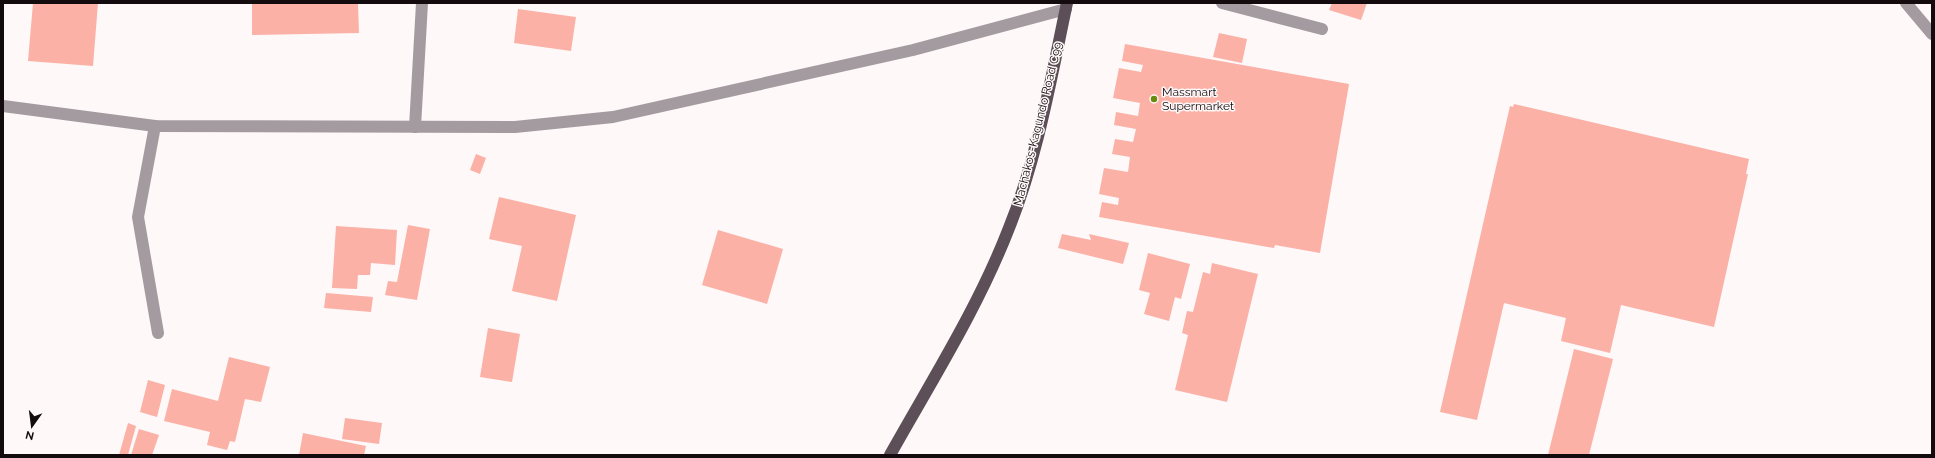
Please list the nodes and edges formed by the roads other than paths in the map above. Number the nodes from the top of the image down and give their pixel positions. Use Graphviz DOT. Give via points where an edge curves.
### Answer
graph roads {
  1 [pos="422,3"];
  2 [pos="1222,3"];
  3 [pos="1906,3"];
  4 [pos="1067,6"];
  5 [pos="1322,29"];
  6 [pos="1932,34"];
  7 [pos="3,106"];
  8 [pos="155,126"];
  9 [pos="415,127"];
  10 [pos="158,333"];
  11 [pos="890,455"];
  1 -- 9 [label="street"];
  2 -- 5 [label="street"];
  3 -- 6 [label="street"];
  4 -- 9 [label="street" via="913,50 613,117 515,127"];
  4 -- 11 [label="main road, Machakos-Kagundo Road C99" via="1034,149 1009,228 960,333"];
  7 -- 8 [label="street"];
  8 -- 9 [label="street"];
  8 -- 10 [label="street" via="138,216"];
}
